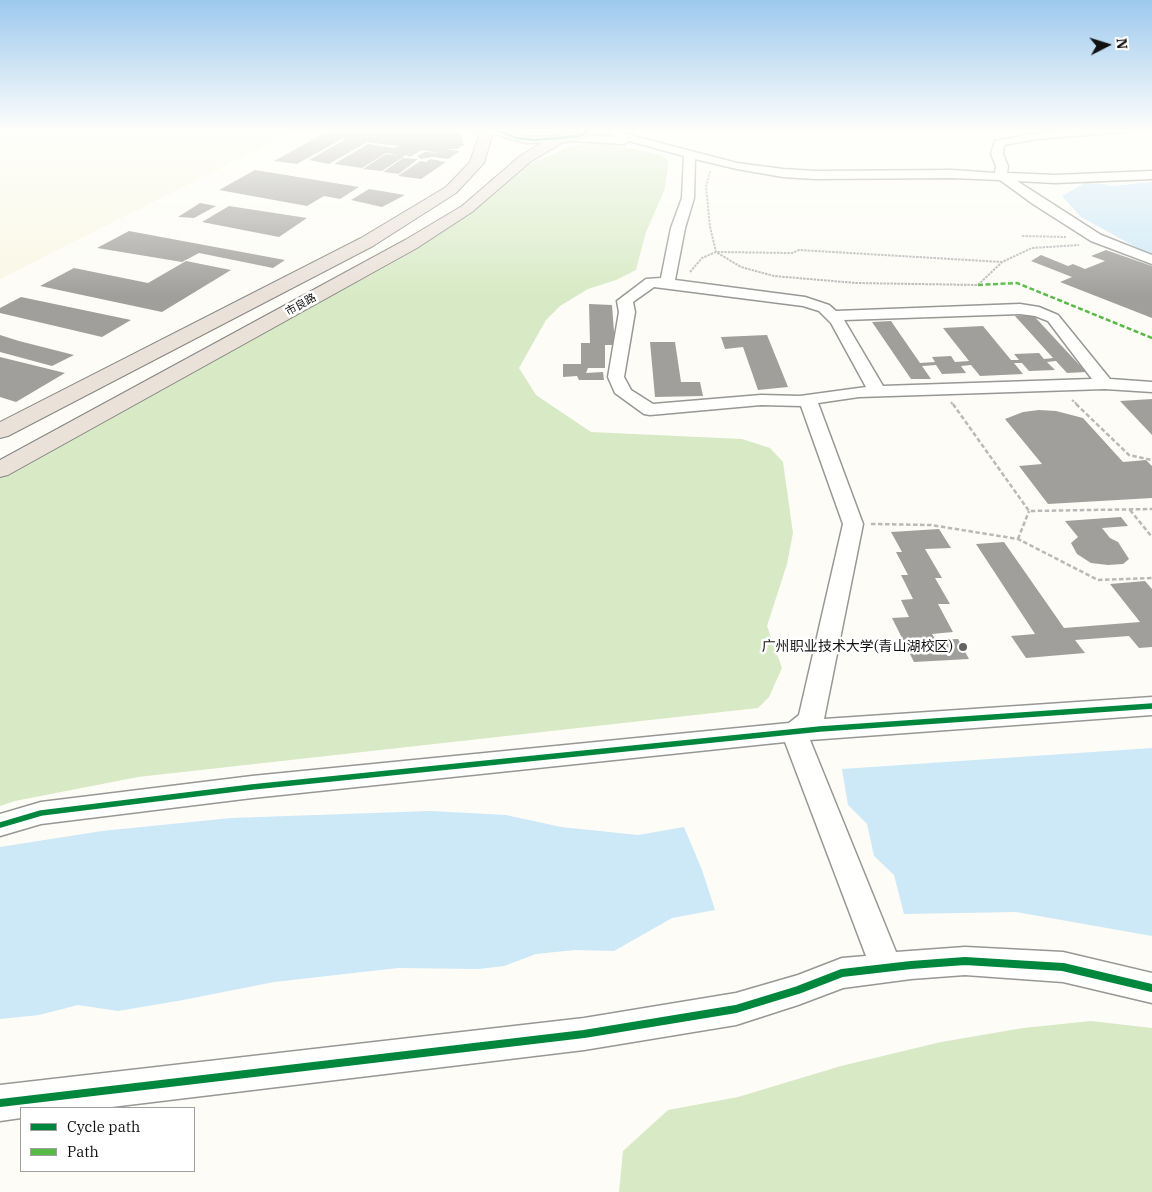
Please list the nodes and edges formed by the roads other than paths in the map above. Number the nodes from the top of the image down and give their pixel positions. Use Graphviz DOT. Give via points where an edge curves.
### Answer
graph roads {
  1 [pos="457,185"];
  2 [pos="494,185"];
  3 [pos="689,185"];
  4 [pos="1014,185"];
  5 [pos="1152,260"];
  6 [pos="667,283"];
  7 [pos="832,316"];
  8 [pos="1105,384"];
  9 [pos="1152,387"];
  10 [pos="877,391"];
  11 [pos="803,400"];
  12 [pos="0,431"];
  13 [pos="0,470"];
  14 [pos="1152,706"];
  15 [pos="794,733"];
  16 [pos="0,825"];
  17 [pos="887,968"];
  18 [pos="1152,988"];
  19 [pos="0,1103"];
  1 -- 12 [label="highway, 市良路" via="367,242"];
  2 -- 13 [label="highway, 市良路" via="467,209 411,244"];
  3 -- 6 [label="street"];
  4 -- 5 [label="street" via="1096,238"];
  6 -- 7 [label="street" via="805,302 824,308"];
  6 -- 11 [label="street" via="651,282 626,301 616,377 624,394 650,410 761,400"];
  7 -- 8 [label="street" via="1020,309 1038,312 1053,318"];
  7 -- 10 [label="street"];
  8 -- 9 [label="street"];
  8 -- 10 [label="street"];
  10 -- 11 [label="street"];
  11 -- 15 [label="street" via="808,401 853,524 811,718"];
  14 -- 15 [label="street"];
  15 -- 16 [label="street" via="120,802 41,813"];
  15 -- 17 [label="street"];
  17 -- 18 [label="street" via="966,961 1053,967"];
  17 -- 19 [label="street" via="842,972 736,1009 584,1034"];
}
